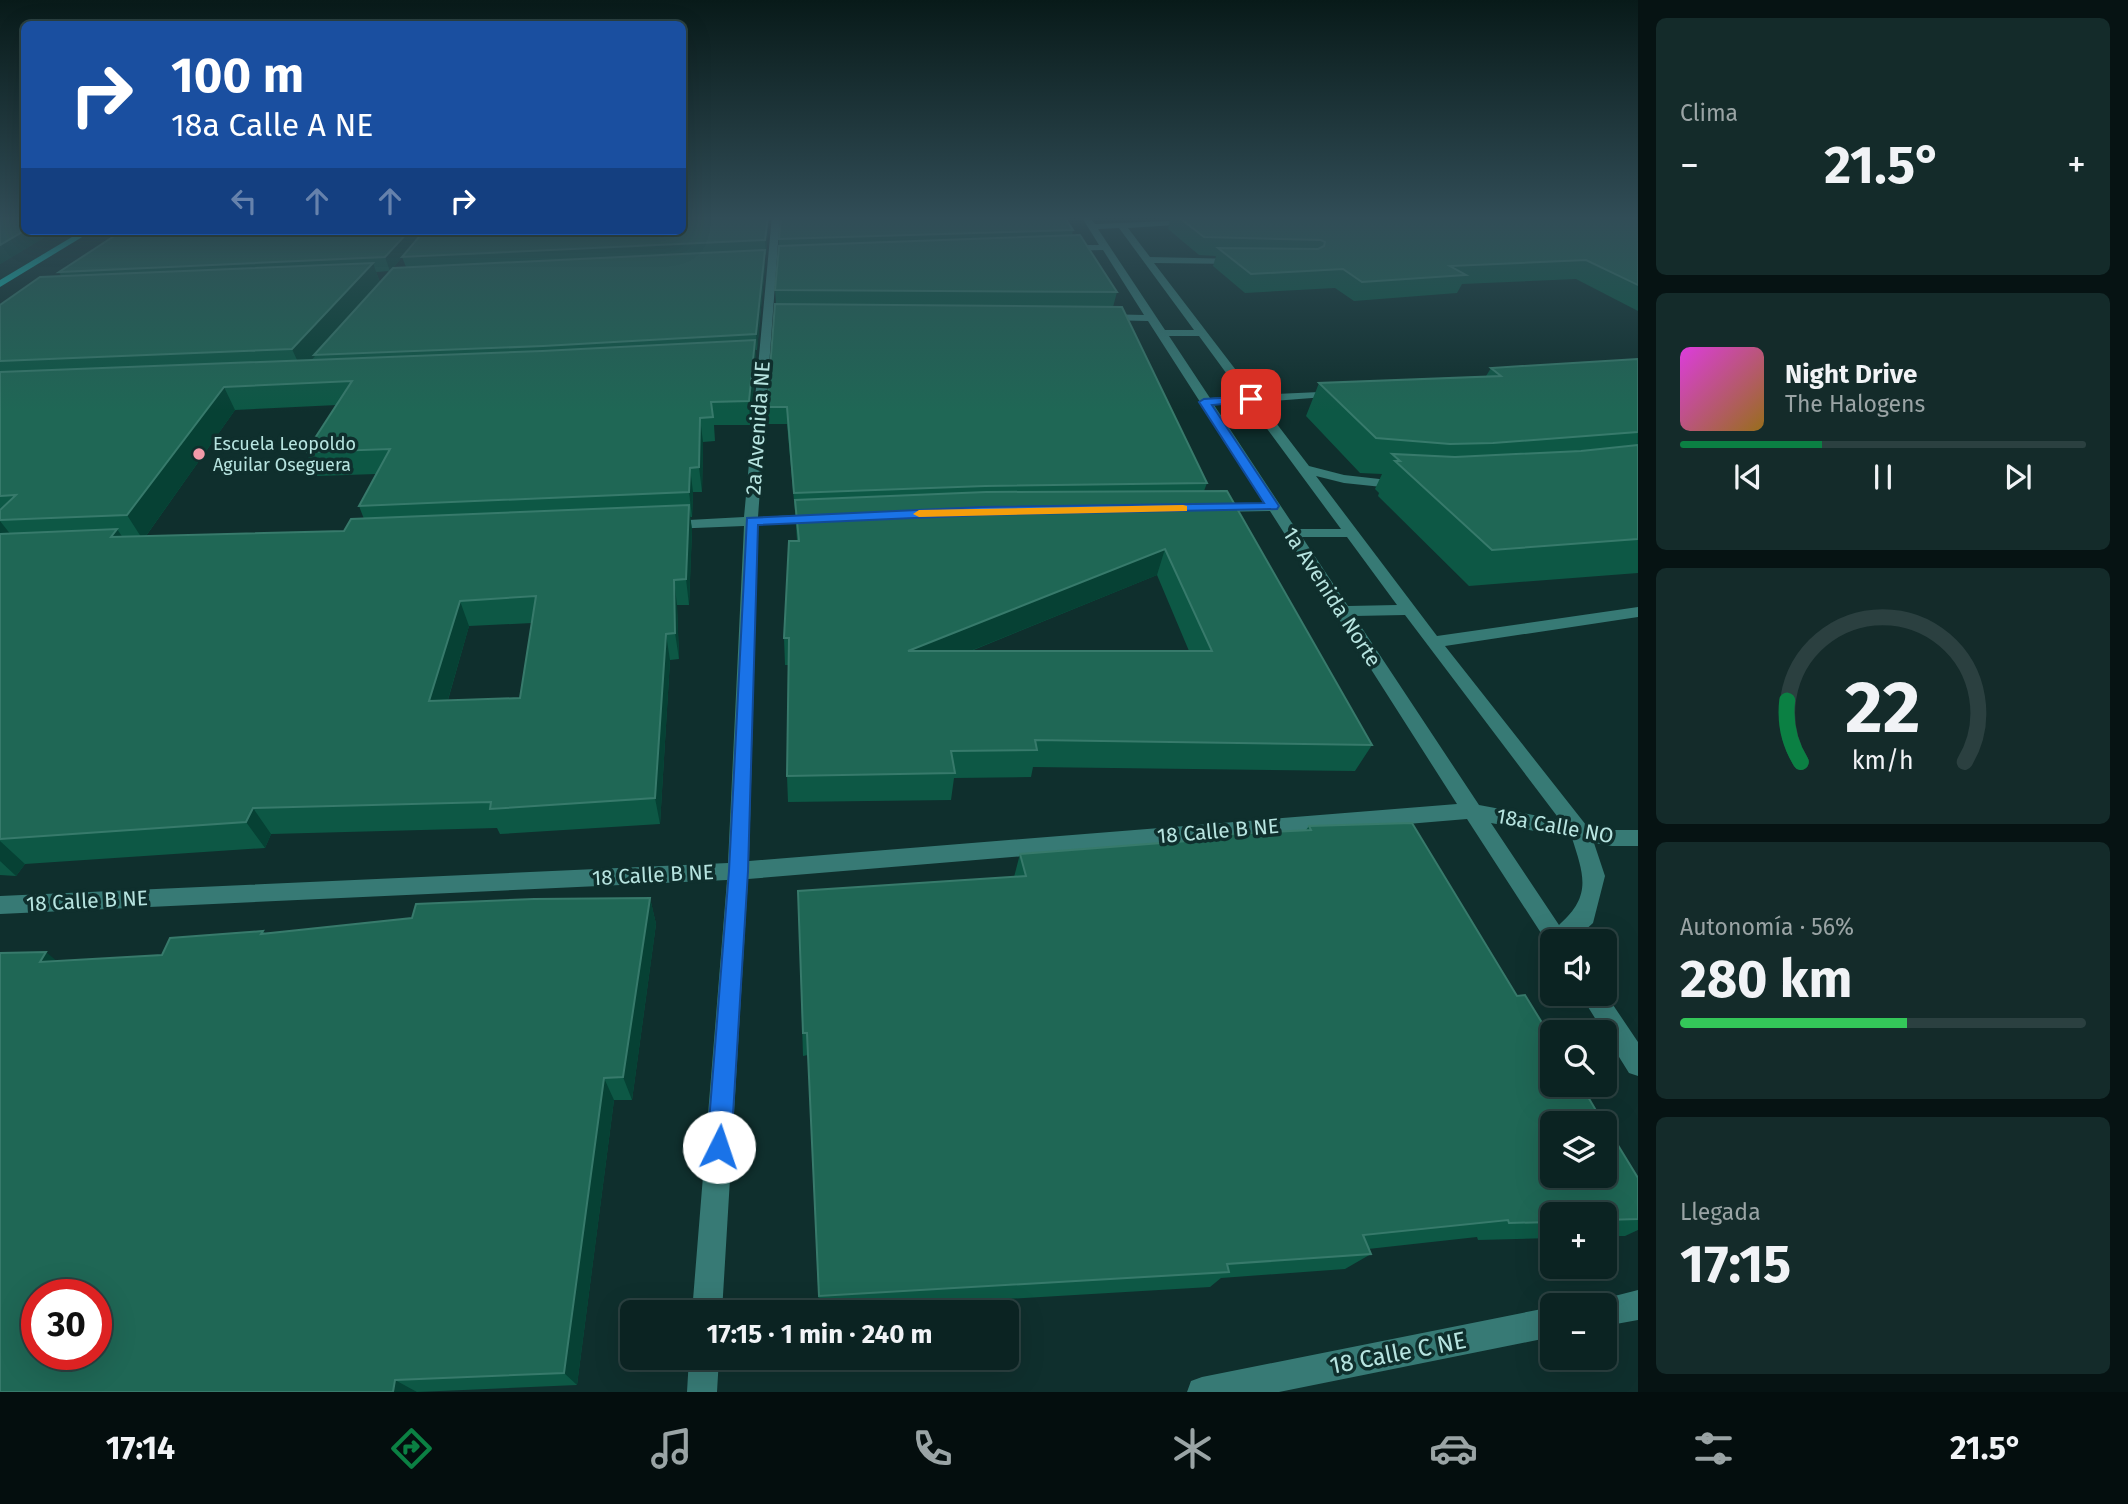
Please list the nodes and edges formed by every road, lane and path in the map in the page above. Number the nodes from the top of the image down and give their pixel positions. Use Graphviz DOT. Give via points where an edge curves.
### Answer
graph roads {
  1 [pos="774,281"];
  2 [pos="1128,281"];
  3 [pos="1164,281"];
  4 [pos="1096,317"];
  5 [pos="1151,318"];
  6 [pos="1161,333"];
  7 [pos="1202,333"];
  8 [pos="1348,393"];
  9 [pos="1251,399"];
  10 [pos="1204,402"];
  11 [pos="1303,469"];
  12 [pos="1417,484"];
  13 [pos="1273,506"];
  14 [pos="1199,508"];
  15 [pos="833,517"];
  16 [pos="751,521"];
  17 [pos="655,525"];
  18 [pos="1291,533"];
  19 [pos="1351,533"];
  20 [pos="1408,610"];
  21 [pos="1341,611"];
  22 [pos="1638,612"];
  23 [pos="1433,642"];
  24 [pos="1472,811"];
  25 [pos="1579,830"];
  26 [pos="1638,838"];
  27 [pos="738,871"];
  28 [pos="0,905"];
  29 [pos="1550,929"];
  30 [pos="1571,929"];
  31 [pos="1600,1006"];
  32 [pos="1638,1064"];
  33 [pos="708,1300"];
  34 [pos="1638,1305"];
  35 [pos="1617,1309"];
  36 [pos="1540,1324"];
  37 [pos="703,1370"];
  38 [pos="702,1392"];
  39 [pos="1202,1392"];
  1 -- 16 [label="street, 2a Avenida NE" via="773,315 756,355"];
  2 -- 5 [label="street, 1a Avenida Norte"];
  3 -- 7 [label="street"];
  4 -- 5 [label="street"];
  5 -- 6 [label="street, 1a Avenida Norte"];
  6 -- 7 [label="street"];
  6 -- 10 [label="street, 1a Avenida Norte"];
  7 -- 9 [label="street"];
  8 -- 9 [label="street"];
  9 -- 10 [label="street"];
  9 -- 11 [label="street"];
  10 -- 13 [label="street, 1a Avenida Norte"];
  11 -- 12 [label="street" via="1344,479"];
  11 -- 19 [label="street"];
  13 -- 14 [label="street"];
  13 -- 18 [label="street, 1a Avenida Norte"];
  15 -- 16 [label="street"];
  16 -- 17 [label="street"];
  16 -- 27 [label="street, 2a Avenida NE"];
  18 -- 19 [label="street"];
  18 -- 21 [label="street, 1a Avenida Norte"];
  19 -- 20 [label="street"];
  20 -- 21 [label="street"];
  20 -- 23 [label="street"];
  21 -- 24 [label="street, 1a Avenida Norte"];
  22 -- 23 [label="street"];
  23 -- 25 [label="street"];
  24 -- 25 [label="street, 18a Calle NO"];
  24 -- 27 [label="street, 18 Calle B NE"];
  24 -- 29 [label="street, 1a Avenida Norte"];
  25 -- 26 [label="street, 18a Calle NO"];
  25 -- 30 [label="street" via="1595,876 1585,916"];
  27 -- 28 [label="street, 18 Calle B NE"];
  27 -- 33 [label="street, 2a Avenida NE"];
  31 -- 32 [label="street"];
  34 -- 35 [label="street"];
  36 -- 39 [label="street, 18 Calle C NE"];
  37 -- 38 [label="street"];
}
